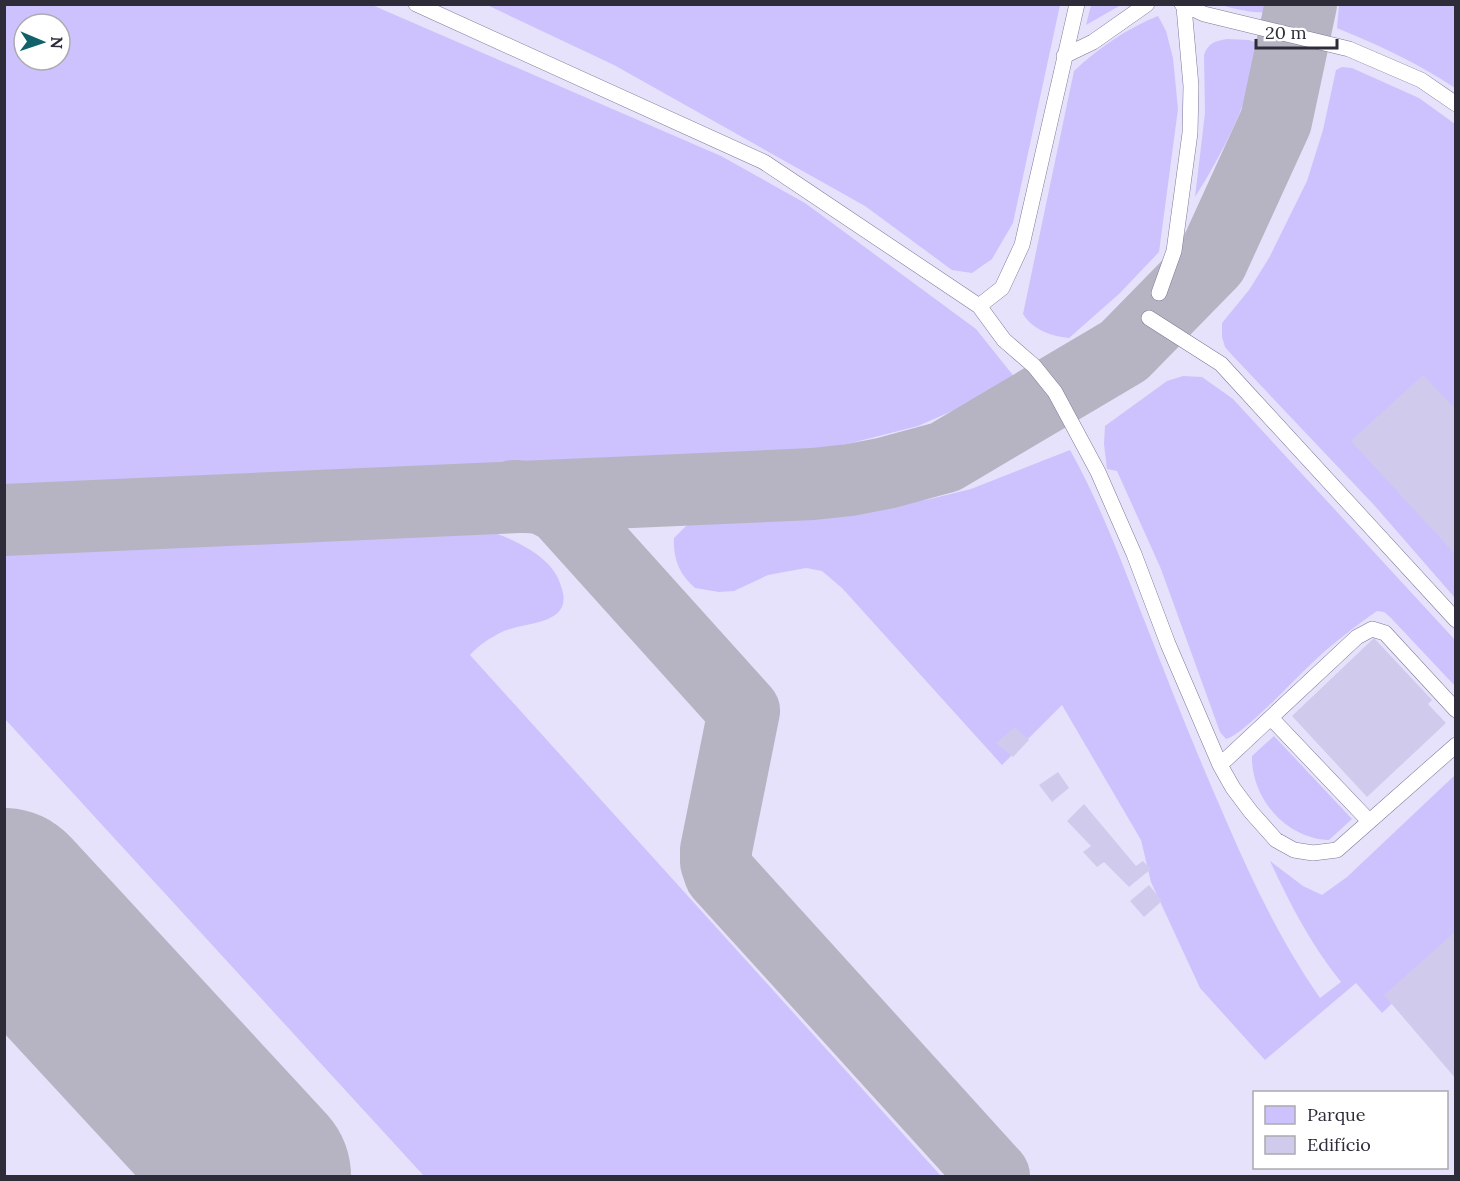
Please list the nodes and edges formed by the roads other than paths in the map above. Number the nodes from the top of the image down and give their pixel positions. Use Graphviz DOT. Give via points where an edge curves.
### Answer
graph roads {
  1 [pos="416,4"];
  2 [pos="1077,4"];
  3 [pos="1147,4"];
  4 [pos="1183,6"];
  5 [pos="1064,56"];
  6 [pos="1455,104"];
  7 [pos="1159,293"];
  8 [pos="980,306"];
  9 [pos="1149,318"];
  10 [pos="1455,620"];
  11 [pos="1455,710"];
  12 [pos="1271,718"];
  13 [pos="1455,745"];
  14 [pos="1220,765"];
  15 [pos="1369,821"];
  1 -- 8 [label="lane" via="764,162"];
  2 -- 5 [label="lane"];
  3 -- 5 [label="lane" via="1093,42"];
  4 -- 6 [label="lane" via="1349,49 1421,80"];
  4 -- 7 [label="lane" via="1191,86 1190,134 1174,251"];
  5 -- 8 [label="lane" via="1022,245 1002,288"];
  8 -- 14 [label="lane" via="1005,340 1055,392 1098,472"];
  9 -- 10 [label="lane" via="1221,364"];
  11 -- 12 [label="lane" via="1385,633 1372,629 1357,637"];
  12 -- 14 [label="lane"];
  12 -- 15 [label="lane"];
  13 -- 15 [label="lane"];
  14 -- 15 [label="lane" via="1251,812 1276,840 1294,850 1337,850"];
}
